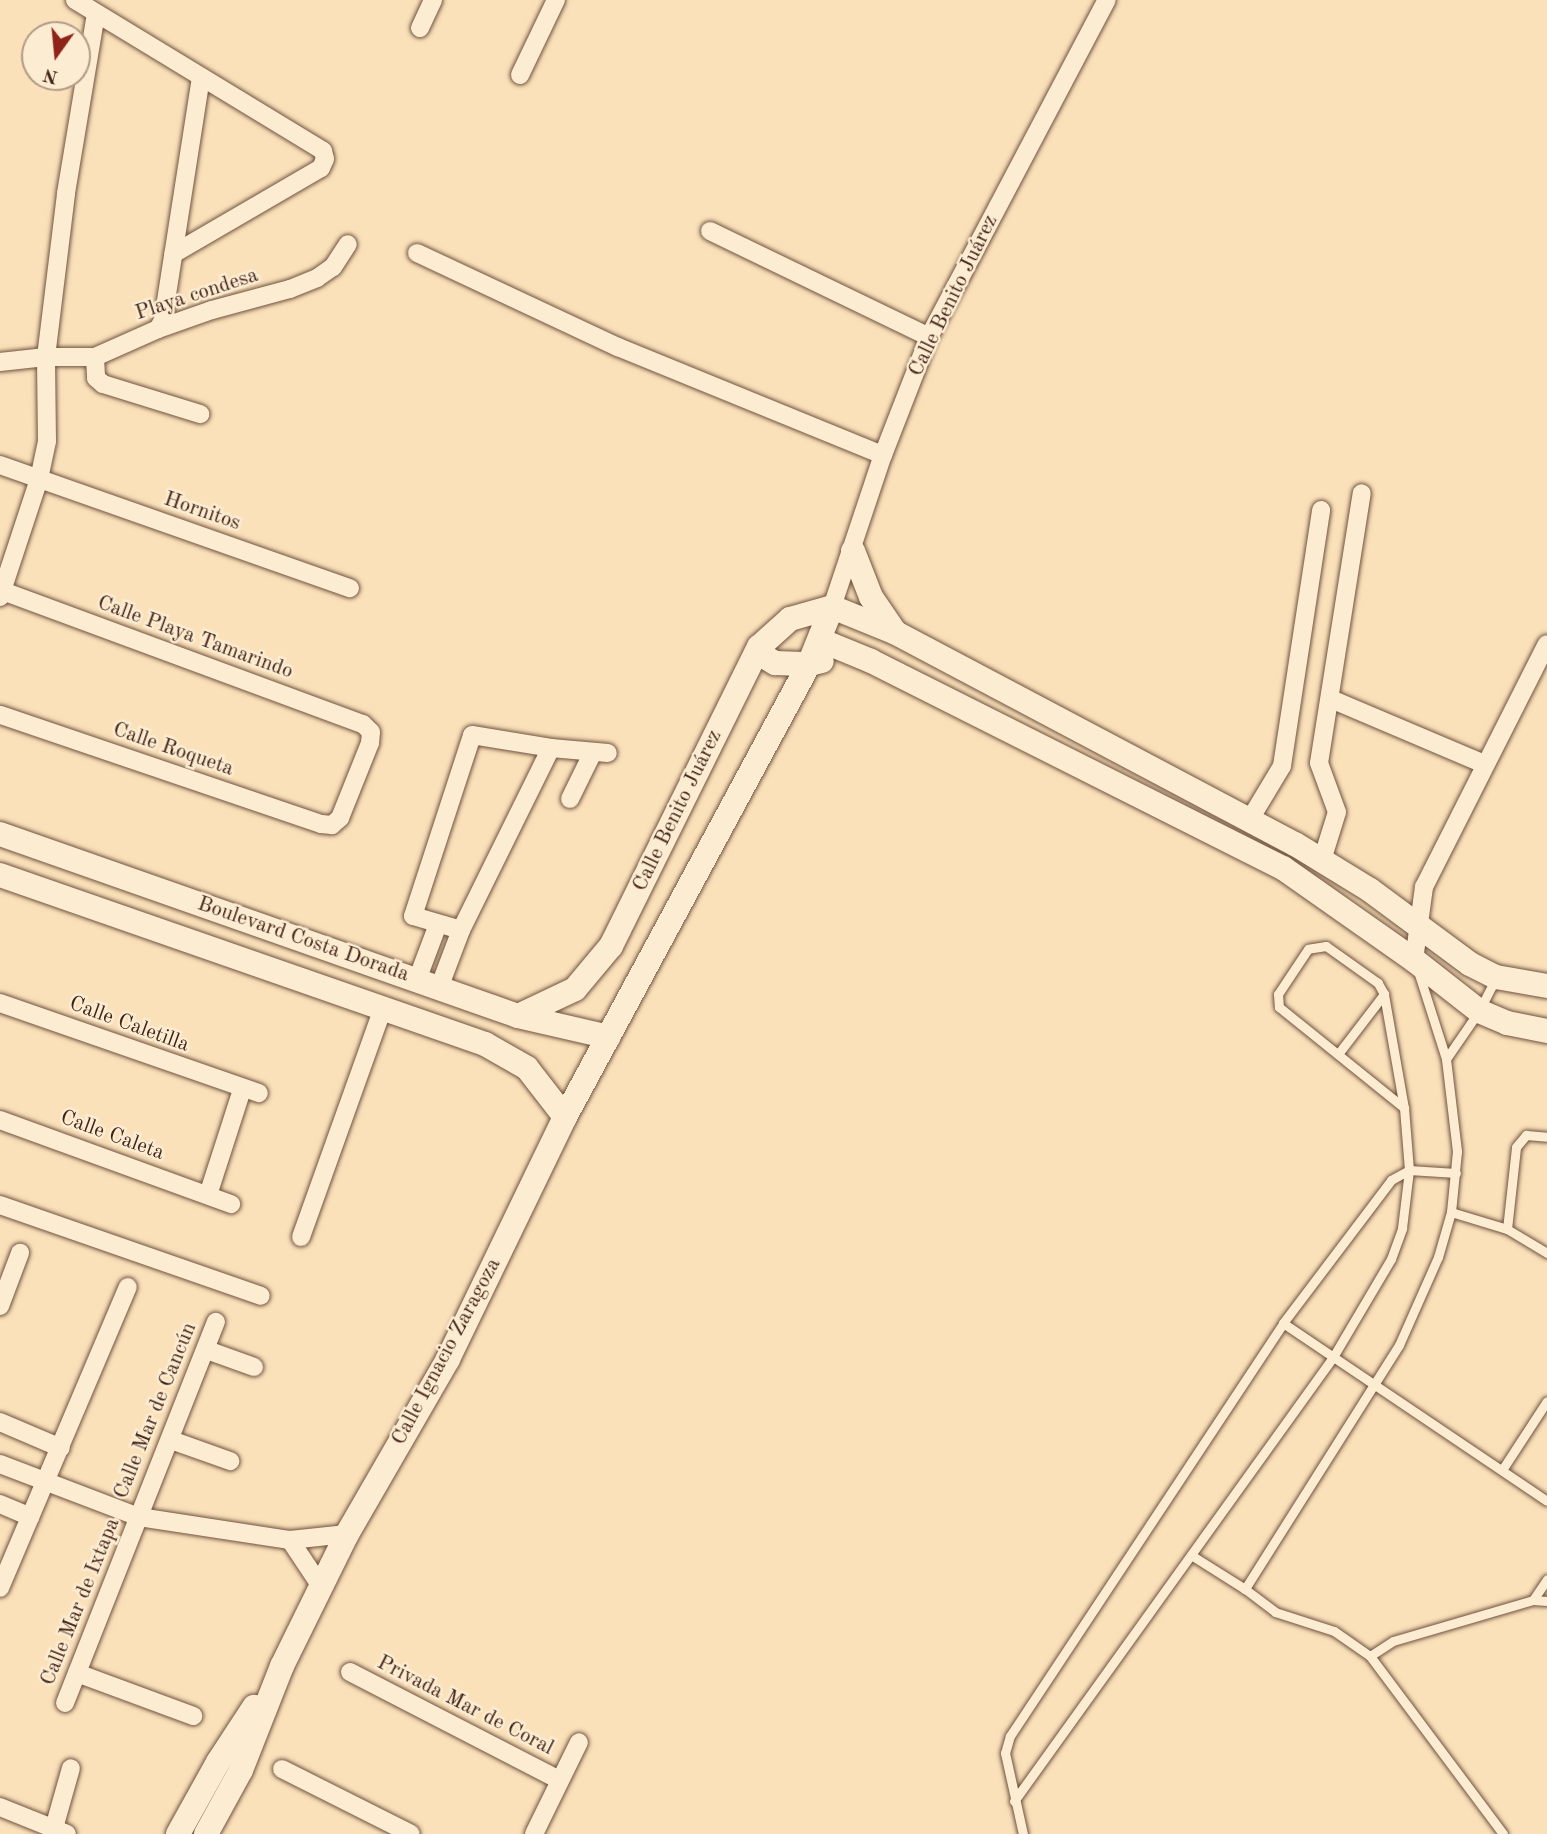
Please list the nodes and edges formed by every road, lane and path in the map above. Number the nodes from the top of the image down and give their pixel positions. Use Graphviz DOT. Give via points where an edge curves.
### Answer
graph roads {
  1 [pos="75,0"];
  2 [pos="433,0"];
  3 [pos="556,0"];
  4 [pos="1107,0"];
  5 [pos="96,14"];
  6 [pos="420,28"];
  7 [pos="520,75"];
  8 [pos="201,77"];
  9 [pos="710,231"];
  10 [pos="348,244"];
  11 [pos="417,253"];
  12 [pos="173,254"];
  13 [pos="158,329"];
  14 [pos="929,337"];
  15 [pos="46,357"];
  16 [pos="95,357"];
  17 [pos="0,362"];
  18 [pos="200,414"];
  19 [pos="883,455"];
  20 [pos="0,465"];
  21 [pos="39,479"];
  22 [pos="1362,493"];
  23 [pos="1321,510"];
  24 [pos="853,551"];
  25 [pos="350,589"];
  26 [pos="1,593"];
  27 [pos="832,607"];
  28 [pos="896,633"];
  29 [pos="820,640"];
  30 [pos="1547,643"];
  31 [pos="759,647"];
  32 [pos="871,660"];
  33 [pos="809,664"];
  34 [pos="1331,699"];
  35 [pos="0,715"];
  36 [pos="551,748"];
  37 [pos="1484,764"];
  38 [pos="1194,791"];
  39 [pos="570,799"];
  40 [pos="1178,815"];
  41 [pos="1254,824"];
  42 [pos="332,825"];
  43 [pos="0,834"];
  44 [pos="1322,860"];
  45 [pos="0,875"];
  46 [pos="1418,923"];
  47 [pos="438,924"];
  48 [pos="461,930"];
  49 [pos="1414,960"];
  50 [pos="1496,977"];
  51 [pos="417,980"];
  52 [pos="1547,986"];
  53 [pos="332,990"];
  54 [pos="1384,994"];
  55 [pos="0,1003"];
  56 [pos="383,1008"];
  57 [pos="1479,1010"];
  58 [pos="518,1016"];
  59 [pos="1547,1031"];
  60 [pos="609,1037"];
  61 [pos="1338,1054"];
  62 [pos="1446,1059"];
  63 [pos="1404,1108"];
  64 [pos="565,1117"];
  65 [pos="0,1120"];
  66 [pos="1547,1138"];
  67 [pos="1409,1170"];
  68 [pos="1457,1173"];
  69 [pos="208,1195"];
  70 [pos="231,1204"];
  71 [pos="0,1205"];
  72 [pos="1451,1212"];
  73 [pos="1507,1229"];
  74 [pos="301,1237"];
  75 [pos="20,1253"];
  76 [pos="1547,1253"];
  77 [pos="128,1287"];
  78 [pos="261,1296"];
  79 [pos="0,1306"];
  80 [pos="216,1322"];
  81 [pos="1283,1323"];
  82 [pos="207,1350"];
  83 [pos="1333,1357"];
  84 [pos="254,1367"];
  85 [pos="1374,1385"];
  86 [pos="1547,1401"];
  87 [pos="0,1422"];
  88 [pos="172,1440"];
  89 [pos="61,1448"];
  90 [pos="230,1461"];
  91 [pos="0,1464"];
  92 [pos="1502,1470"];
  93 [pos="46,1482"];
  94 [pos="1547,1501"];
  95 [pos="0,1504"];
  96 [pos="30,1517"];
  97 [pos="139,1517"];
  98 [pos="347,1534"];
  99 [pos="290,1540"];
  100 [pos="1191,1555"];
  101 [pos="1547,1579"];
  102 [pos="0,1588"];
  103 [pos="322,1588"];
  104 [pos="1245,1589"];
  105 [pos="1534,1600"];
  106 [pos="1547,1601"];
  107 [pos="1370,1656"];
  108 [pos="282,1666"];
  109 [pos="350,1672"];
  110 [pos="77,1673"];
  111 [pos="65,1703"];
  112 [pos="193,1716"];
  113 [pos="579,1742"];
  114 [pos="71,1768"];
  115 [pos="282,1769"];
  116 [pos="559,1780"];
  117 [pos="1014,1801"];
  118 [pos="0,1807"];
  119 [pos="61,1831"];
  120 [pos="178,1834"];
  121 [pos="206,1834"];
  122 [pos="411,1834"];
  123 [pos="534,1834"];
  124 [pos="1023,1834"];
  125 [pos="1503,1834"];
  1 -- 5 [label="street"];
  2 -- 6 [label="street"];
  3 -- 7 [label="street"];
  4 -- 14 [label="street, Calle Benito Juárez"];
  5 -- 8 [label="street"];
  5 -- 15 [label="street" via="66,193"];
  8 -- 12 [label="street"];
  8 -- 12 [label="street" via="323,150 325,159 321,168"];
  9 -- 14 [label="street"];
  10 -- 13 [label="street, Playa condesa" via="332,267 317,278"];
  11 -- 19 [label="street" via="618,347"];
  12 -- 13 [label="street"];
  13 -- 16 [label="street, Playa condesa"];
  14 -- 19 [label="street, Calle Benito Juárez"];
  15 -- 16 [label="street, Playa condesa"];
  15 -- 17 [label="street, Playa condesa"];
  15 -- 21 [label="street" via="47,440"];
  16 -- 18 [label="street" via="96,378 103,384"];
  19 -- 24 [label="street, Calle Benito Juárez"];
  20 -- 21 [label="street, Hornitos"];
  21 -- 25 [label="street, Hornitos"];
  21 -- 26 [label="street"];
  22 -- 34 [label="street"];
  23 -- 41 [label="street" via="1282,766"];
  24 -- 27 [label="street, Calle Benito Juárez"];
  24 -- 28 [label="main road" via="871,597"];
  26 -- 42 [label="street, Calle Playa Tamarindo" via="363,724 371,732 370,743 340,818"];
  27 -- 28 [label="main road"];
  27 -- 29 [label="main road, Calle Benito Juárez"];
  27 -- 31 [label="main road, Calle Benito Juárez" via="790,619"];
  28 -- 38 [label="main road"];
  29 -- 32 [label="main road"];
  29 -- 33 [label="main road, Calle Benito Juárez"];
  30 -- 37 [label="street"];
  31 -- 33 [label="main road" via="775,663"];
  31 -- 58 [label="main road, Calle Benito Juárez" via="611,946 575,989"];
  32 -- 33 [label="main road" via="838,657"];
  32 -- 40 [label="main road"];
  33 -- 60 [label="main road, Calle Benito Juárez"];
  34 -- 37 [label="street"];
  34 -- 44 [label="street" via="1319,763 1337,812"];
  35 -- 42 [label="street, Calle Roqueta"];
  36 -- 39 [label="street" via="601,753"];
  36 -- 47 [label="street" via="472,735 413,916"];
  36 -- 48 [label="street"];
  37 -- 46 [label="street" via="1424,887"];
  38 -- 40 [label="main road"];
  38 -- 41 [label="main road"];
  40 -- 49 [label="main road" via="1283,867"];
  41 -- 44 [label="main road"];
  43 -- 51 [label="main road, Boulevard Costa Dorada"];
  44 -- 46 [label="main road"];
  45 -- 53 [label="main road, Boulevard Costa Dorada"];
  46 -- 49 [label="street"];
  46 -- 50 [label="main road" via="1470,964"];
  47 -- 48 [label="street"];
  47 -- 51 [label="street"];
  48 -- 51 [label="street"];
  49 -- 57 [label="main road"];
  49 -- 62 [label="lane"];
  50 -- 52 [label="main road"];
  50 -- 57 [label="lane"];
  51 -- 53 [label="main road" via="343,969"];
  51 -- 58 [label="main road, Boulevard Costa Dorada"];
  53 -- 56 [label="main road, Boulevard Costa Dorada"];
  54 -- 61 [label="lane"];
  54 -- 61 [label="lane" via="1378,983 1326,946 1308,948 1277,1000 1279,1007"];
  54 -- 63 [label="lane"];
  55 -- 69 [label="street, Calle Caletilla" via="251,1091"];
  56 -- 64 [label="main road, Boulevard Costa Dorada" via="485,1044 527,1068"];
  56 -- 74 [label="street"];
  57 -- 59 [label="main road" via="1507,1023"];
  57 -- 62 [label="lane"];
  58 -- 60 [label="main road, Boulevard Costa Dorada"];
  60 -- 64 [label="main road, Calle Ignacio Zaragoza"];
  61 -- 63 [label="lane"];
  62 -- 68 [label="lane"];
  63 -- 67 [label="lane"];
  64 -- 98 [label="main road, Calle Ignacio Zaragoza" via="448,1359"];
  65 -- 69 [label="street, Calle Caleta"];
  66 -- 73 [label="lane" via="1526,1135 1516,1147"];
  67 -- 68 [label="lane"];
  67 -- 81 [label="lane" via="1391,1180"];
  67 -- 83 [label="lane" via="1402,1228 1391,1258"];
  68 -- 72 [label="lane"];
  69 -- 70 [label="street, Calle Caleta"];
  71 -- 78 [label="street"];
  72 -- 73 [label="lane"];
  72 -- 85 [label="lane" via="1438,1257 1410,1320"];
  73 -- 76 [label="lane"];
  75 -- 79 [label="street"];
  77 -- 89 [label="street"];
  80 -- 82 [label="street, Calle Mar de Cancún"];
  81 -- 83 [label="lane"];
  81 -- 117 [label="lane" via="1010,1736 1005,1752"];
  82 -- 84 [label="street"];
  82 -- 88 [label="street, Calle Mar de Cancún"];
  83 -- 85 [label="lane"];
  83 -- 100 [label="lane"];
  85 -- 92 [label="lane"];
  85 -- 104 [label="lane"];
  86 -- 92 [label="lane"];
  87 -- 89 [label="street"];
  88 -- 90 [label="street"];
  88 -- 97 [label="street, Calle Mar de Cancún"];
  89 -- 93 [label="street"];
  91 -- 93 [label="street"];
  92 -- 94 [label="lane"];
  93 -- 96 [label="street"];
  93 -- 97 [label="street"];
  95 -- 96 [label="street"];
  96 -- 102 [label="street"];
  97 -- 99 [label="street"];
  97 -- 110 [label="street, Calle Mar de Ixtapa"];
  98 -- 99 [label="street"];
  98 -- 103 [label="main road, Calle Ignacio Zaragoza"];
  99 -- 103 [label="street"];
  100 -- 104 [label="lane"];
  100 -- 117 [label="lane"];
  101 -- 105 [label="lane"];
  103 -- 108 [label="main road, Calle Ignacio Zaragoza"];
  104 -- 107 [label="lane" via="1275,1612 1334,1631"];
  105 -- 106 [label="lane"];
  105 -- 107 [label="lane" via="1393,1641"];
  107 -- 125 [label="lane"];
  108 -- 120 [label="main road, Calle Ignacio Zaragoza" via="218,1762"];
  108 -- 121 [label="main road, Calle Ignacio Zaragoza" via="241,1770"];
  109 -- 116 [label="street, Privada Mar de Coral"];
  110 -- 111 [label="street, Calle Mar de Ixtapa"];
  110 -- 112 [label="street"];
  113 -- 116 [label="street"];
  114 -- 119 [label="street"];
  115 -- 122 [label="street"];
  116 -- 123 [label="street"];
  117 -- 124 [label="lane"];
  118 -- 119 [label="street"];
}
